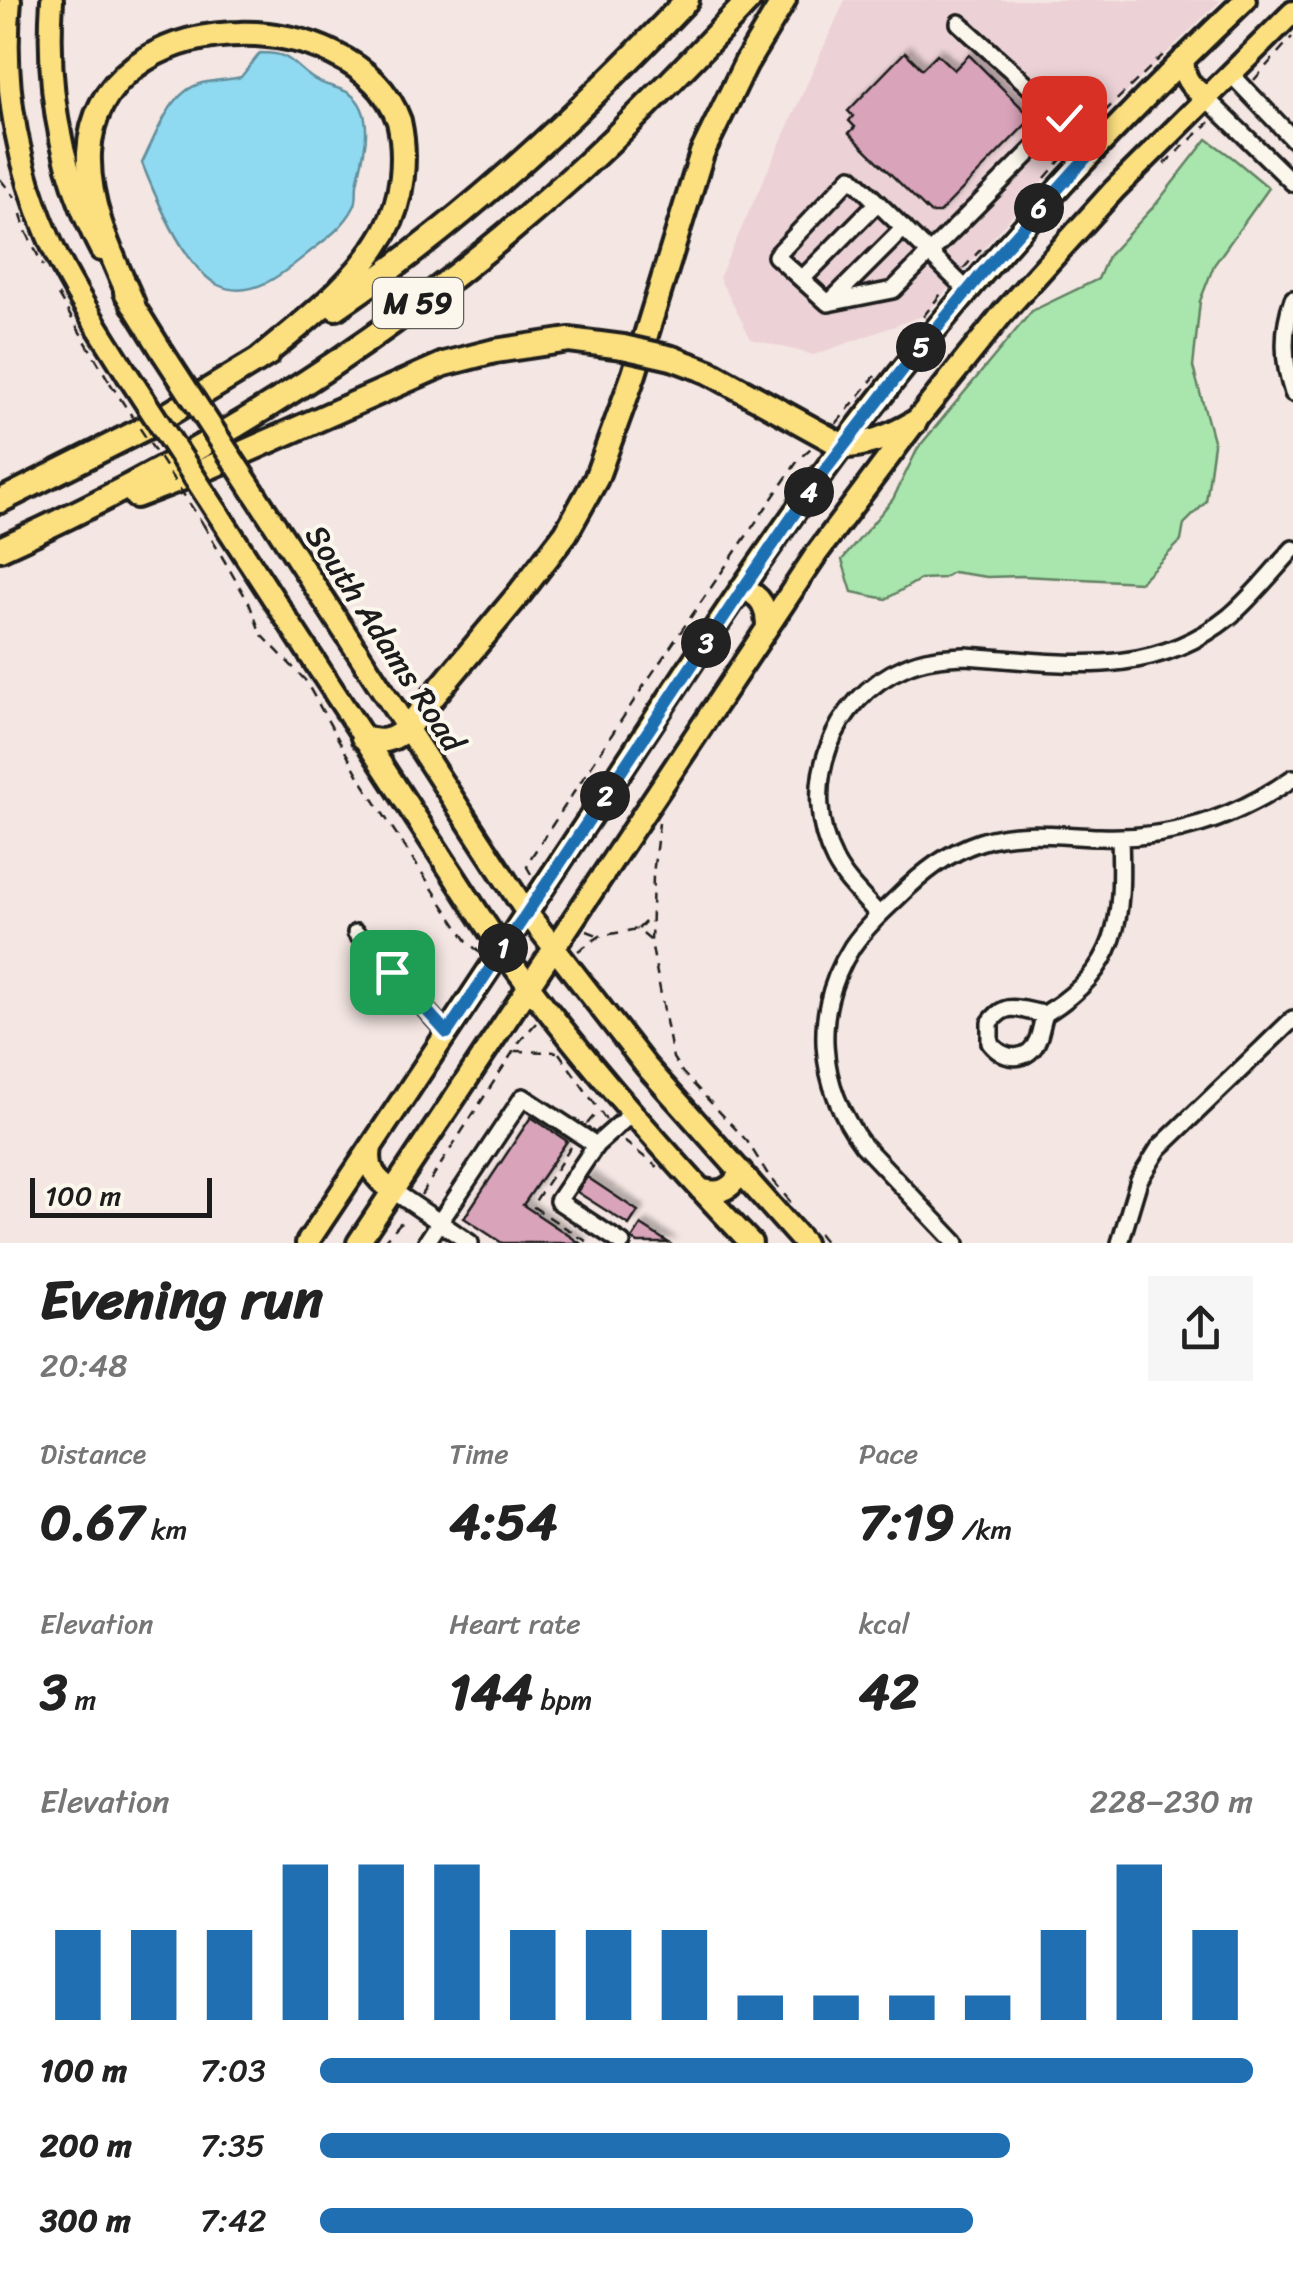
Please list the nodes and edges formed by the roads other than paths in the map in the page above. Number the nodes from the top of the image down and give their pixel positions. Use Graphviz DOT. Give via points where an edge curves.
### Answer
graph roads {
  1 [pos="10,0"];
  2 [pos="52,0"];
  3 [pos="687,0"];
  4 [pos="748,0"];
  5 [pos="784,0"];
  6 [pos="1243,0"];
  7 [pos="1293,12"];
  8 [pos="959,23"];
  9 [pos="332,28"];
  10 [pos="158,29"];
  11 [pos="1184,58"];
  12 [pos="1230,72"];
  13 [pos="1205,97"];
  14 [pos="1064,118"];
  15 [pos="1293,140"];
  16 [pos="1093,150"];
  17 [pos="1293,183"];
  18 [pos="878,202"];
  19 [pos="904,228"];
  20 [pos="930,254"];
  21 [pos="802,279"];
  22 [pos="968,290"];
  23 [pos="1293,299"];
  24 [pos="828,303"];
  25 [pos="133,304"];
  26 [pos="258,361"];
  27 [pos="1293,393"];
  28 [pos="914,422"];
  29 [pos="844,446"];
  30 [pos="0,501"];
  31 [pos="34,533"];
  32 [pos="0,548"];
  33 [pos="1293,549"];
  34 [pos="742,590"];
  35 [pos="766,628"];
  36 [pos="408,728"];
  37 [pos="363,737"];
  38 [pos="1293,778"];
  39 [pos="1120,838"];
  40 [pos="527,912"];
  41 [pos="879,915"];
  42 [pos="356,933"];
  43 [pos="553,948"];
  44 [pos="492,952"];
  45 [pos="528,986"];
  46 [pos="1045,1014"];
  47 [pos="1293,1019"];
  48 [pos="447,1033"];
  49 [pos="632,1113"];
  50 [pos="596,1145"];
  51 [pos="371,1146"];
  52 [pos="741,1171"];
  53 [pos="700,1189"];
  54 [pos="392,1190"];
  55 [pos="440,1222"];
  56 [pos="808,1235"];
  57 [pos="315,1242"];
  58 [pos="358,1243"];
  59 [pos="426,1243"];
  60 [pos="470,1243"];
  61 [pos="622,1243"];
  62 [pos="751,1243"];
  63 [pos="956,1243"];
  64 [pos="1120,1243"];
  1 -- 37 [label="main road, bridge" via="7,49 21,154 68,277 119,378"];
  2 -- 25 [label="main road, South Adams Road" via="52,81 65,158 94,237"];
  3 -- 26 [label="highway, M 59" via="486,193"];
  4 -- 31 [label="highway, M 59" via="570,179 404,314 209,442"];
  5 -- 36 [label="highway" via="702,153 596,479 566,533"];
  6 -- 11 [label="main road"];
  7 -- 12 [label="main road"];
  8 -- 14 [label="street"];
  9 -- 26 [label="highway" via="377,72 391,99 402,141 397,199 385,231 356,272"];
  10 -- 25 [label="highway" via="108,85 89,154 96,210"];
  11 -- 13 [label="main road" via="1187,81"];
  11 -- 16 [label="main road"];
  12 -- 13 [label="main road"];
  12 -- 15 [label="street"];
  13 -- 17 [label="street"];
  13 -- 28 [label="main road" via="1053,256"];
  14 -- 16 [label="street"];
  14 -- 20 [label="street"];
  16 -- 22 [label="main road"];
  18 -- 19 [label="street"];
  18 -- 21 [label="street"];
  18 -- 21 [label="street" via="851,177 776,256"];
  19 -- 20 [label="street"];
  19 -- 24 [label="street"];
  20 -- 22 [label="street"];
  20 -- 24 [label="street" via="893,290"];
  21 -- 24 [label="street"];
  22 -- 29 [label="main road"];
  23 -- 27 [label="street" via="1284,347"];
  25 -- 36 [label="main road, South Adams Road, bridge"];
  26 -- 30 [label="highway, M 59" via="147,427"];
  28 -- 29 [label="highway" via="880,439"];
  28 -- 35 [label="main road"];
  29 -- 31 [label="highway, bridge" via="709,372 624,347 569,340 444,364 199,472"];
  29 -- 34 [label="main road"];
  31 -- 32 [label="highway, M 59"];
  33 -- 41 [label="street" via="1226,619 1162,654 1104,664 944,657 904,667 871,687 829,744 819,800 836,863"];
  34 -- 35 [label="main road" via="761,600"];
  34 -- 40 [label="main road"];
  35 -- 43 [label="main road"];
  36 -- 37 [label="highway" via="392,740"];
  36 -- 40 [label="main road, South Adams Road"];
  37 -- 44 [label="main road"];
  38 -- 39 [label="street" via="1212,821"];
  39 -- 41 [label="street" via="1018,834 978,842 929,868"];
  39 -- 46 [label="street" via="1120,908 1110,944 1080,987"];
  40 -- 43 [label="main road, South Adams Road"];
  40 -- 44 [label="main road"];
  41 -- 63 [label="street" via="854,944 833,988 825,1027 827,1071 863,1146"];
  42 -- 48 [label="street"];
  43 -- 45 [label="main road"];
  43 -- 52 [label="main road, South Adams Road"];
  44 -- 45 [label="main road"];
  44 -- 48 [label="main road"];
  45 -- 49 [label="main road"];
  45 -- 54 [label="main road"];
  47 -- 64 [label="street" via="1159,1148 1140,1180"];
  48 -- 51 [label="main road"];
  49 -- 50 [label="street"];
  49 -- 53 [label="main road"];
  50 -- 55 [label="street" via="523,1097"];
  50 -- 61 [label="street" via="558,1201"];
  51 -- 54 [label="main road" via="371,1169"];
  51 -- 57 [label="main road"];
  52 -- 53 [label="main road" via="725,1191"];
  52 -- 56 [label="main road, South Adams Road"];
  53 -- 62 [label="main road"];
  54 -- 55 [label="street"];
  54 -- 58 [label="main road"];
  55 -- 59 [label="street"];
  55 -- 60 [label="street"];
}
